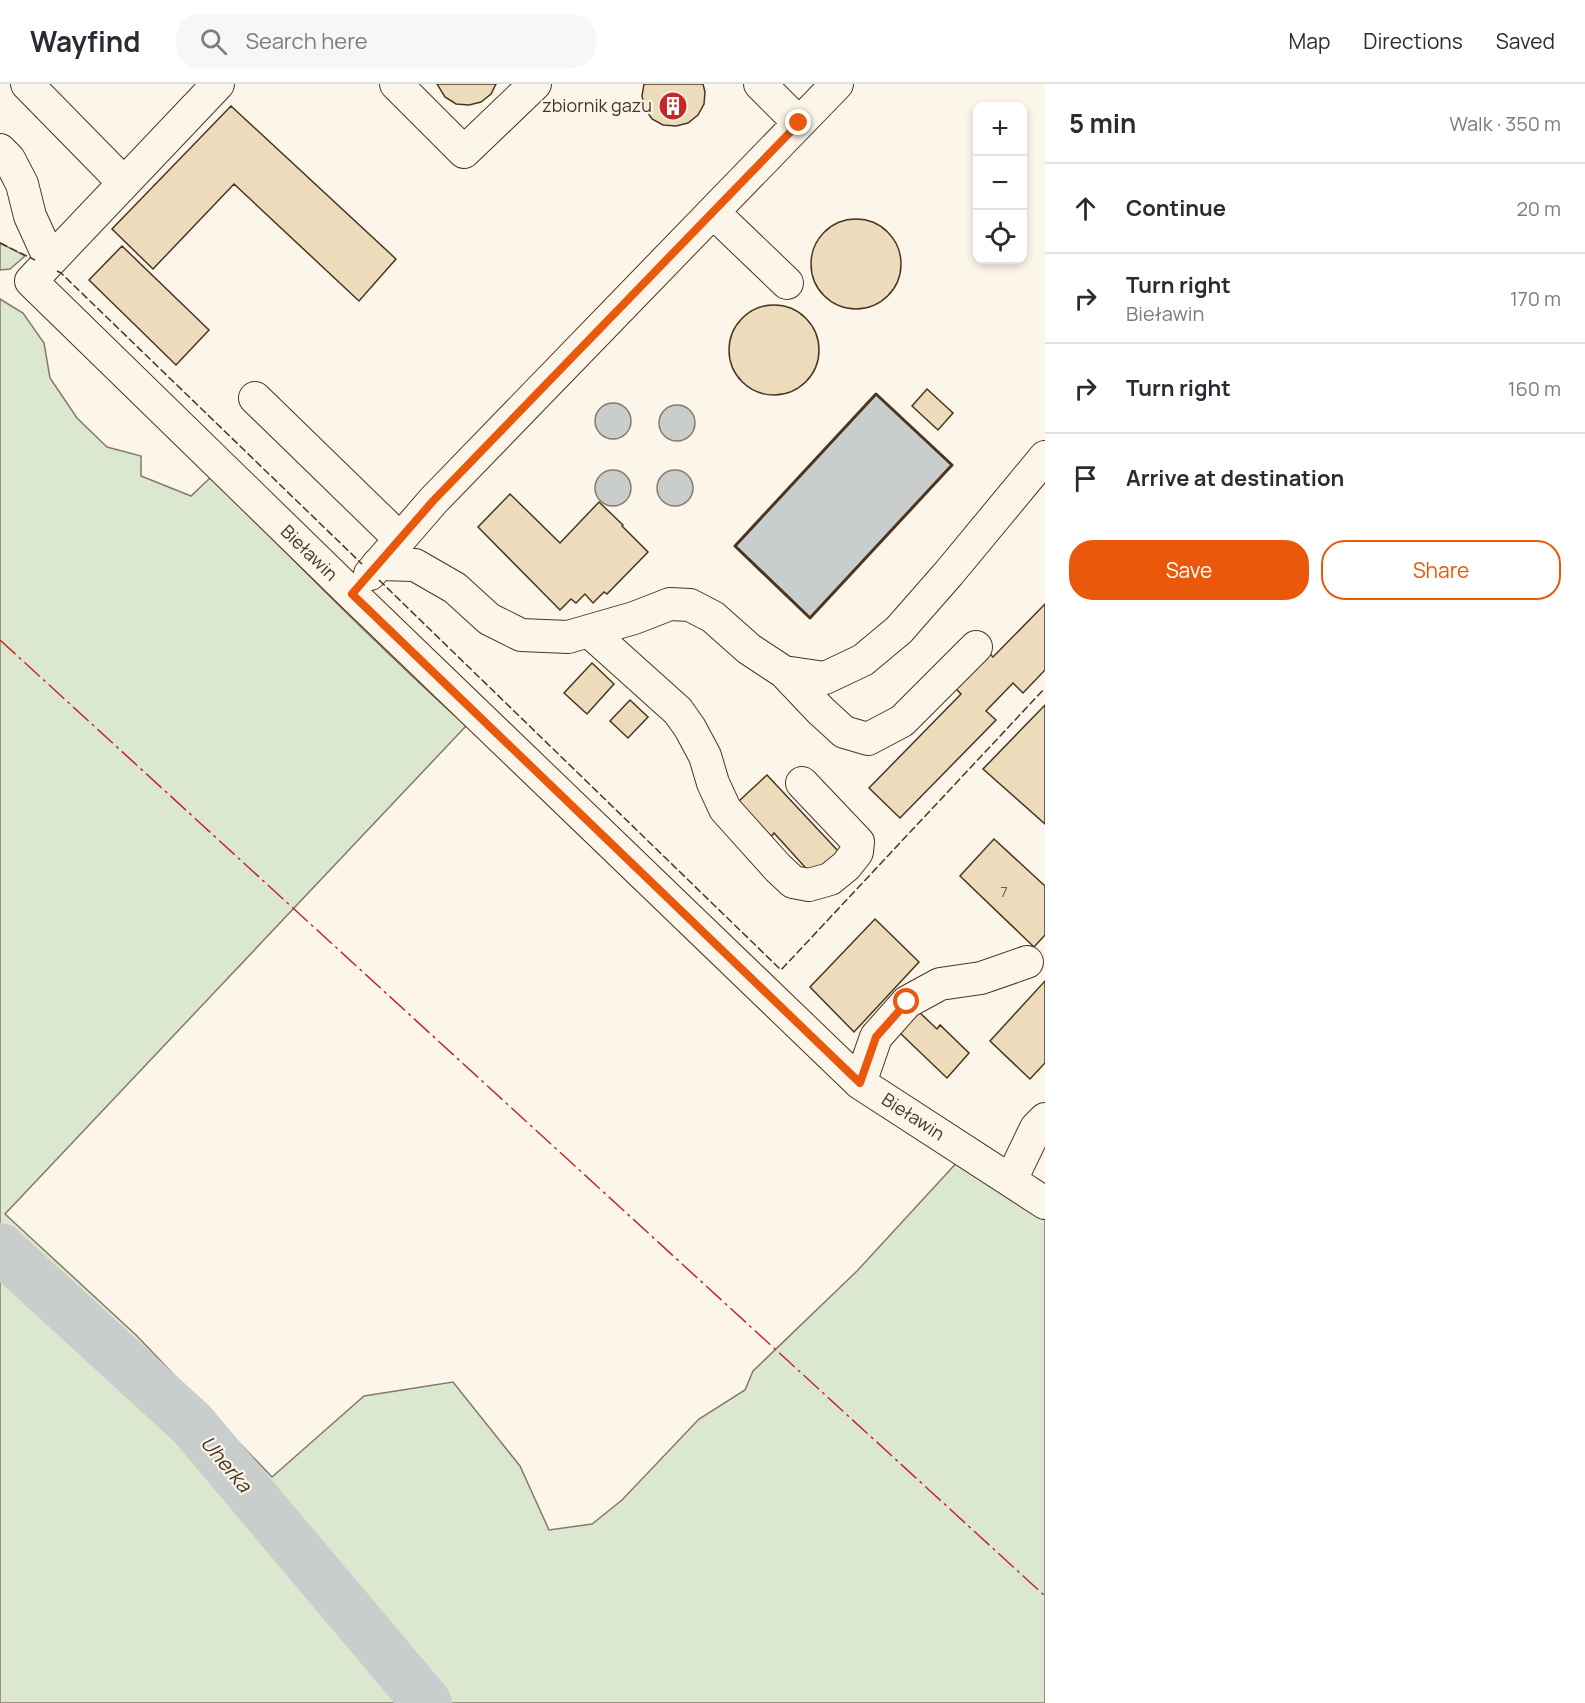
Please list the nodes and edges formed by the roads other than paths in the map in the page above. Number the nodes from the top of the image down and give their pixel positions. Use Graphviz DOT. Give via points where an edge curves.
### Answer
graph roads {
  1 [pos="27,84"];
  2 [pos="218,84"];
  3 [pos="396,84"];
  4 [pos="535,84"];
  5 [pos="760,84"];
  6 [pos="837,84"];
  7 [pos="799,123"];
  8 [pos="0,150"];
  9 [pos="124,183"];
  10 [pos="713,212"];
  11 [pos="50,260"];
  12 [pos="787,283"];
  13 [pos="255,398"];
  14 [pos="1045,457"];
  15 [pos="400,539"];
  16 [pos="378,564"];
  17 [pos="352,594"];
  18 [pos="589,631"];
  19 [pos="976,647"];
  20 [pos="784,672"];
  21 [pos="802,783"];
  22 [pos="1027,962"];
  23 [pos="860,1083"];
  24 [pos="1045,1119"];
  25 [pos="1011,1180"];
  26 [pos="1045,1203"];
  1 -- 9 [label="street"];
  2 -- 9 [label="street, Bieławin"];
  3 -- 4 [label="street" via="464,152"];
  5 -- 7 [label="street"];
  6 -- 7 [label="street"];
  7 -- 10 [label="street"];
  8 -- 11 [label="street" via="22,184 30,216"];
  9 -- 11 [label="street, Bieławin"];
  10 -- 12 [label="street"];
  10 -- 15 [label="street"];
  11 -- 17 [label="street, Bieławin" via="31,281"];
  13 -- 15 [label="street"];
  14 -- 20 [label="street" via="898,630 863,660 825,678"];
  15 -- 16 [label="street"];
  16 -- 17 [label="street"];
  16 -- 18 [label="street" via="416,565 454,588 489,619 521,635 568,637"];
  17 -- 23 [label="street, Bieławin"];
  18 -- 20 [label="street" via="670,604 690,605 713,617 749,649"];
  18 -- 21 [label="street" via="678,711 705,756 725,809 785,875 793,882 809,885 830,879 846,866 857,852 858,842"];
  19 -- 20 [label="street" via="902,721 868,739 844,732"];
  22 -- 23 [label="street" via="981,978 940,984 907,1002 876,1037"];
  23 -- 25 [label="street, Bieławin"];
  24 -- 25 [label="street" via="1036,1128"];
  25 -- 26 [label="street, Bieławin"];
}
